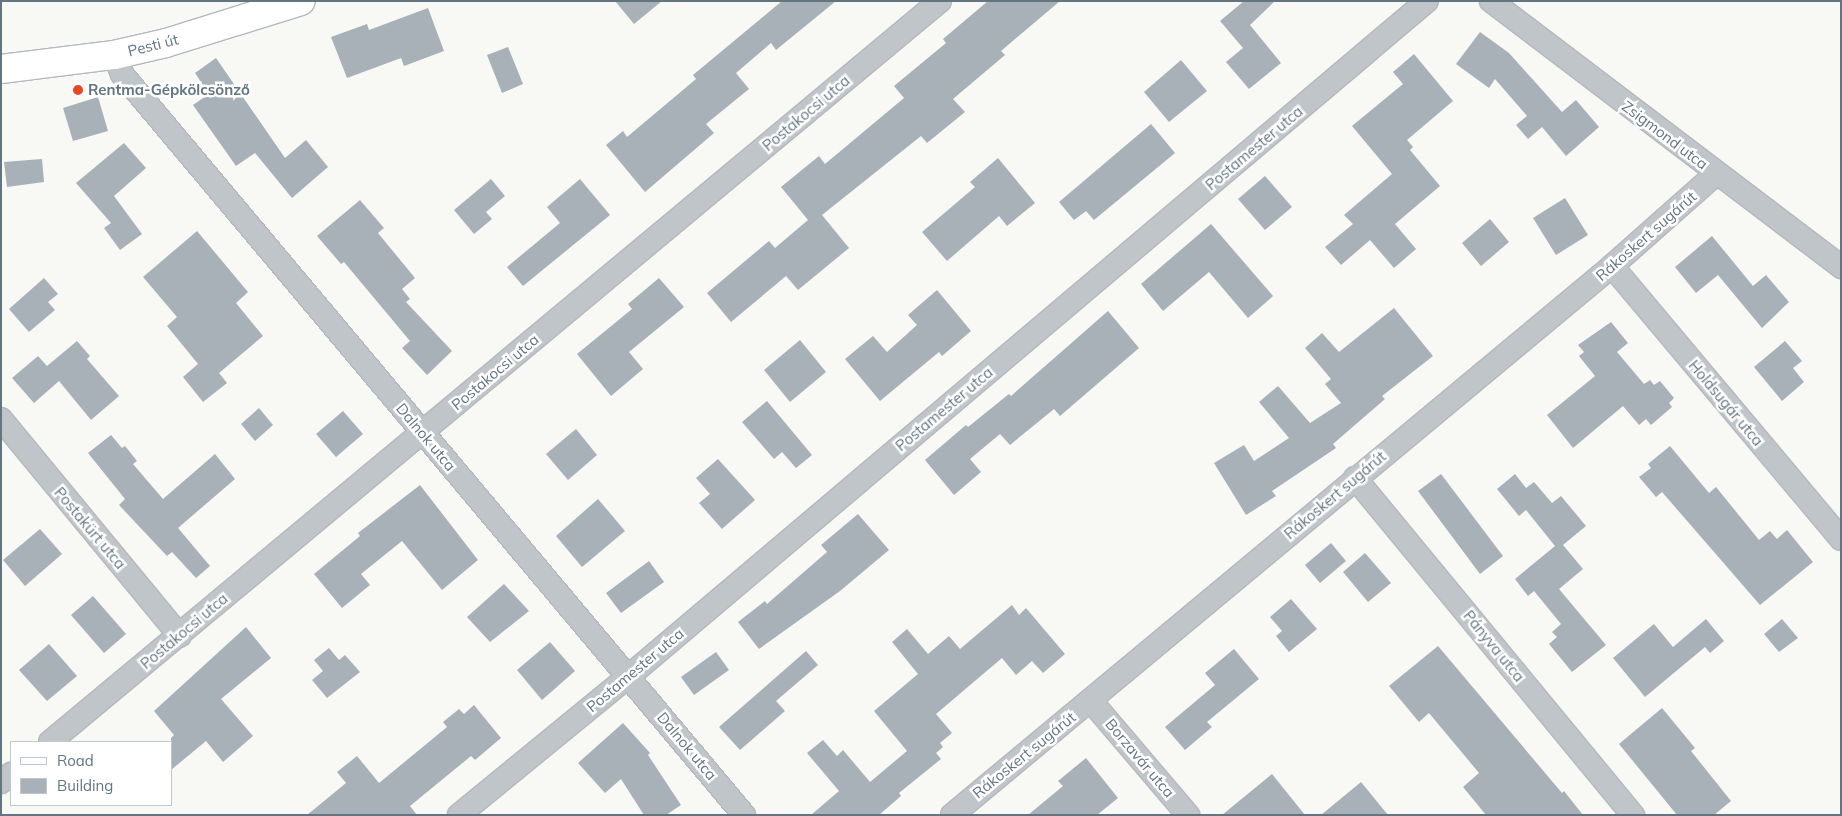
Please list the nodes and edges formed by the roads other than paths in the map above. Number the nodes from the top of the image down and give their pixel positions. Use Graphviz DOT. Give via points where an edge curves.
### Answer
graph roads {
  1 [pos="301,1"];
  2 [pos="940,1"];
  3 [pos="1427,1"];
  4 [pos="1491,1"];
  5 [pos="114,55"];
  6 [pos="1,70"];
  7 [pos="1716,174"];
  8 [pos="1612,266"];
  9 [pos="1841,267"];
  10 [pos="1,420"];
  11 [pos="423,432"];
  12 [pos="1355,478"];
  13 [pos="1841,540"];
  14 [pos="180,636"];
  15 [pos="629,676"];
  16 [pos="1091,700"];
  17 [pos="51,741"];
  18 [pos="459,815"];
  19 [pos="744,815"];
  20 [pos="952,815"];
  21 [pos="1188,815"];
  22 [pos="1633,815"];
  1 -- 5 [label="main road, Pesti út" via="166,43"];
  2 -- 11 [label="street, Postakocsi utca"];
  3 -- 15 [label="street, Postamester utca"];
  4 -- 7 [label="street, Zsigmond utca"];
  5 -- 6 [label="main road, Pesti út"];
  5 -- 11 [label="street, Dalnok utca" via="122,74"];
  7 -- 8 [label="street, Rákoskert sugárút"];
  7 -- 9 [label="street, Zsigmond utca"];
  8 -- 12 [label="street, Rákoskert sugárút"];
  8 -- 13 [label="street, Holdsugár utca"];
  10 -- 14 [label="street, Postakürt utca"];
  11 -- 14 [label="street, Postakocsi utca"];
  11 -- 15 [label="street, Dalnok utca"];
  12 -- 16 [label="street, Rákoskert sugárút"];
  12 -- 22 [label="street, Pányva utca"];
  14 -- 17 [label="street, Postakocsi utca"];
  15 -- 18 [label="street, Postamester utca"];
  15 -- 19 [label="street, Dalnok utca"];
  16 -- 20 [label="street, Rákoskert sugárút"];
  16 -- 21 [label="street, Borzavár utca"];
}
